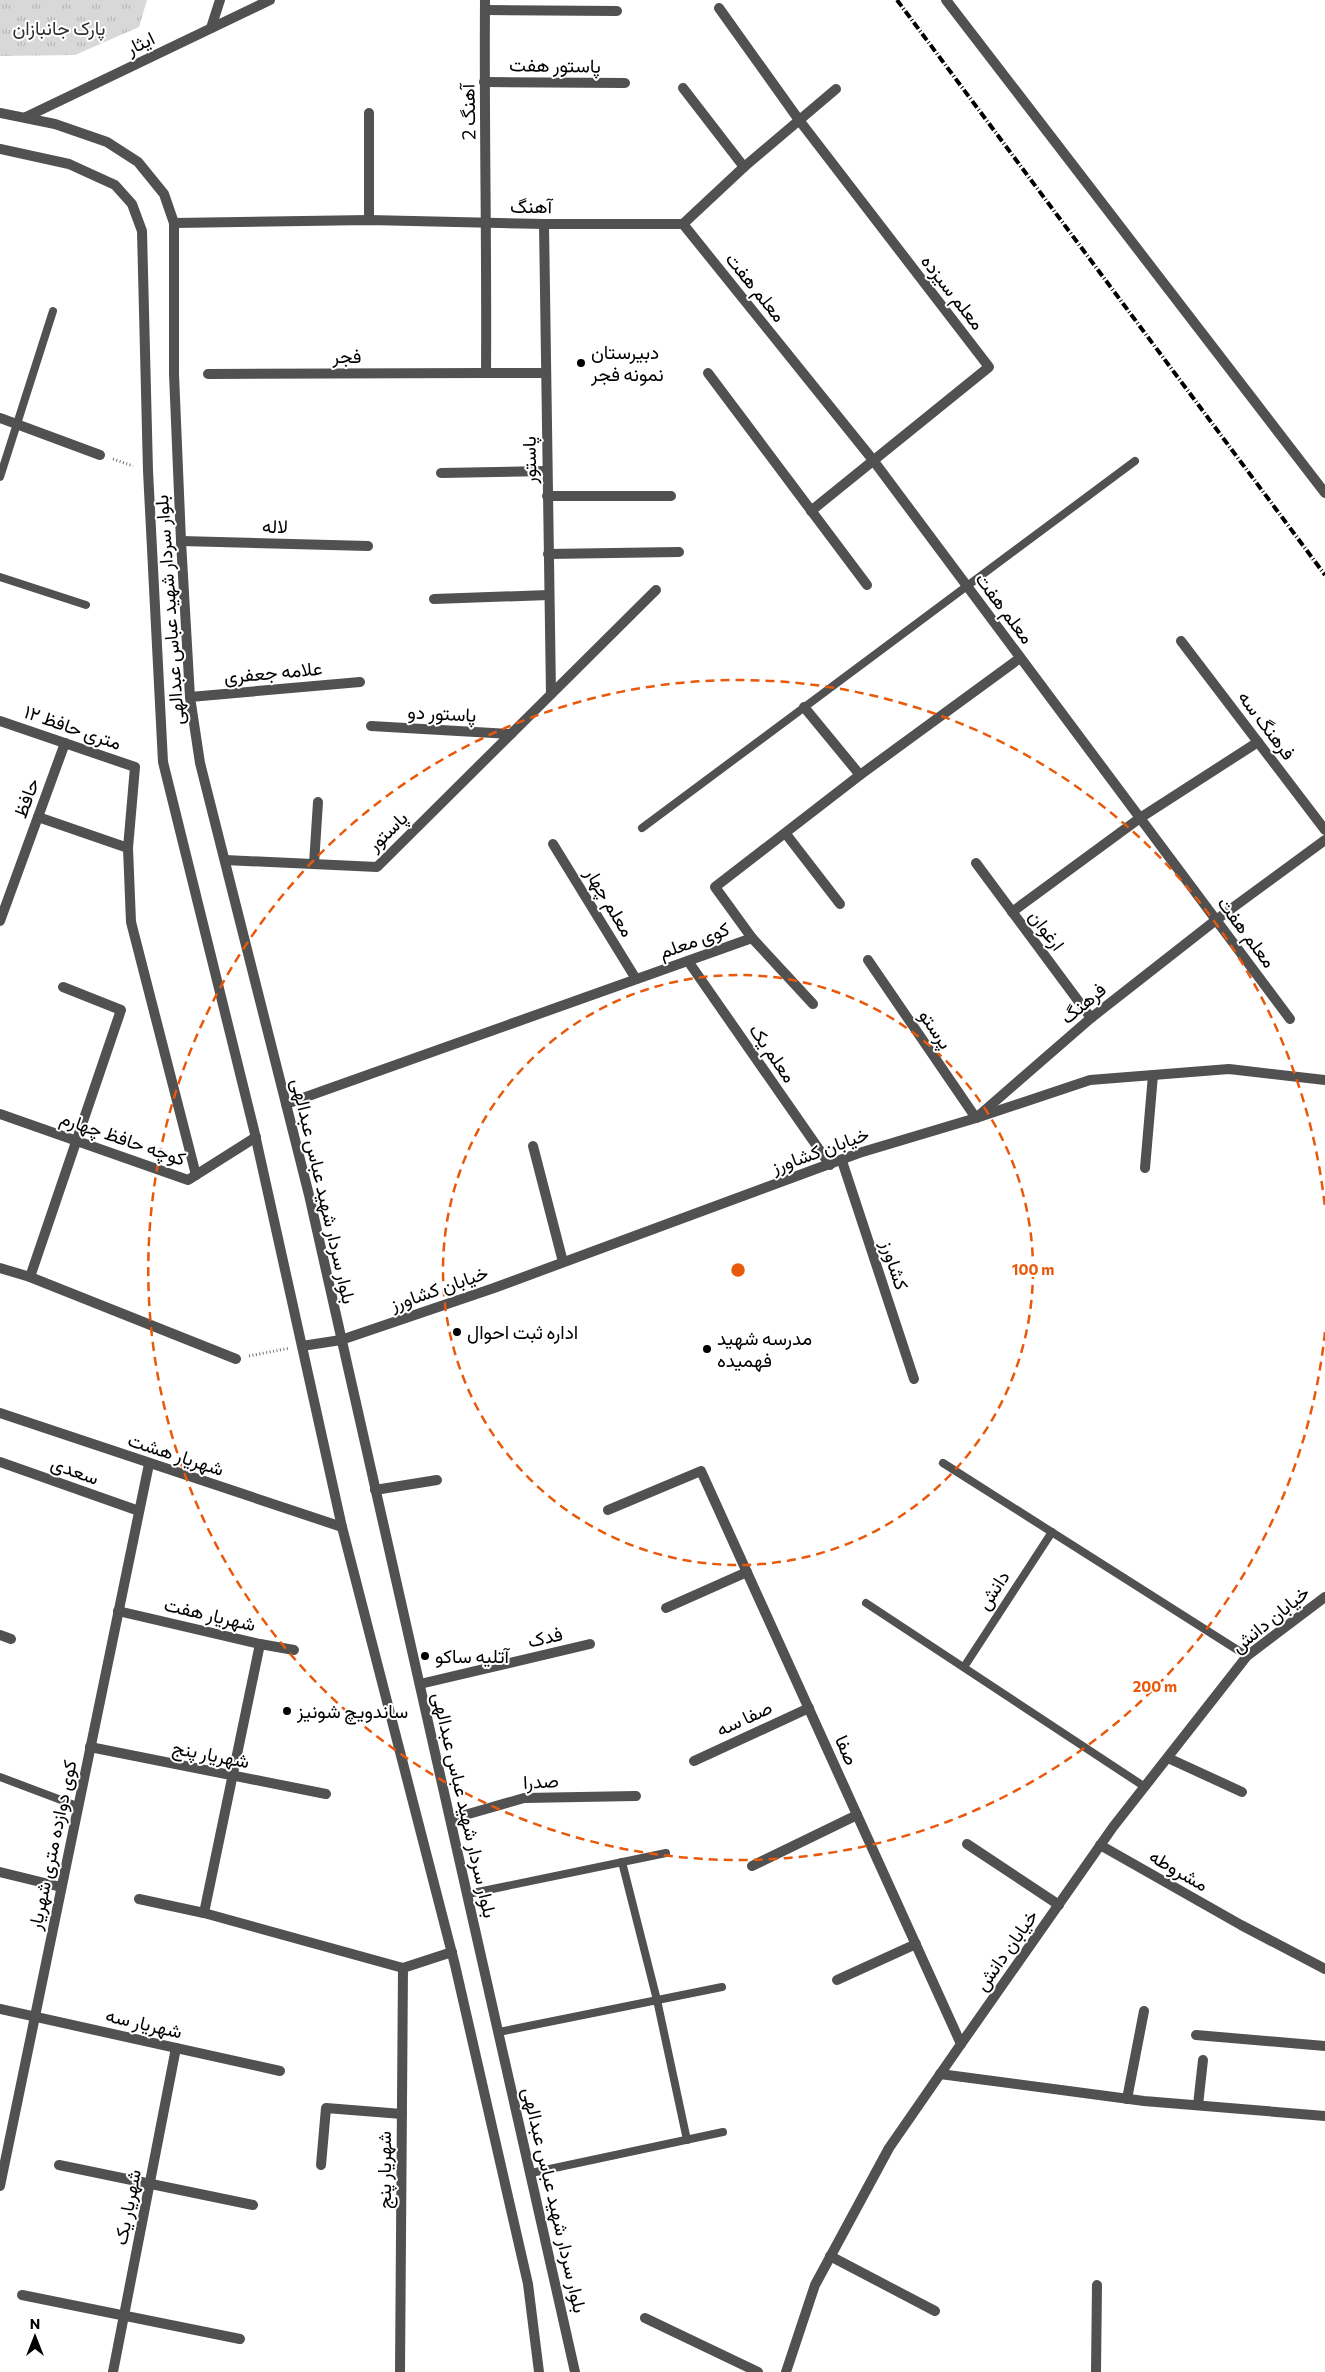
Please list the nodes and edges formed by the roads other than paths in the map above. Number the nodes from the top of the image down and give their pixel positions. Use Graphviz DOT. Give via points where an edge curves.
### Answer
graph roads {
  1 [pos="220,0"];
  2 [pos="270,0"];
  3 [pos="946,0"];
  4 [pos="485,5"];
  5 [pos="719,8"];
  6 [pos="617,12"];
  7 [pos="211,28"];
  8 [pos="484,82"];
  9 [pos="625,83"];
  10 [pos="683,88"];
  11 [pos="836,89"];
  12 [pos="0,113"];
  13 [pos="369,113"];
  14 [pos="26,117"];
  15 [pos="799,120"];
  16 [pos="0,149"];
  17 [pos="744,167"];
  18 [pos="369,220"];
  19 [pos="174,223"];
  20 [pos="487,223"];
  21 [pos="544,224"];
  22 [pos="683,224"];
  23 [pos="53,311"];
  24 [pos="486,373"];
  25 [pos="545,373"];
  26 [pos="708,373"];
  27 [pos="208,374"];
  28 [pos="0,418"];
  29 [pos="18,425"];
  30 [pos="100,455"];
  31 [pos="873,460"];
  32 [pos="1135,461"];
  33 [pos="547,471"];
  34 [pos="441,473"];
  35 [pos="0,477"];
  36 [pos="1325,493"];
  37 [pos="547,496"];
  38 [pos="671,496"];
  39 [pos="811,511"];
  40 [pos="181,541"];
  41 [pos="368,546"];
  42 [pos="679,552"];
  43 [pos="548,554"];
  44 [pos="0,577"];
  45 [pos="867,585"];
  46 [pos="966,585"];
  47 [pos="656,590"];
  48 [pos="549,595"];
  49 [pos="434,599"];
  50 [pos="86,605"];
  51 [pos="1181,641"];
  52 [pos="1020,658"];
  53 [pos="360,682"];
  54 [pos="551,694"];
  55 [pos="190,697"];
  56 [pos="804,707"];
  57 [pos="0,721"];
  58 [pos="372,726"];
  59 [pos="511,734"];
  60 [pos="1258,742"];
  61 [pos="65,743"];
  62 [pos="860,775"];
  63 [pos="318,802"];
  64 [pos="38,817"];
  65 [pos="1140,818"];
  66 [pos="642,828"];
  67 [pos="1325,830"];
  68 [pos="786,834"];
  69 [pos="1325,840"];
  70 [pos="553,844"];
  71 [pos="128,848"];
  72 [pos="225,860"];
  73 [pos="976,863"];
  74 [pos="314,864"];
  75 [pos="840,904"];
  76 [pos="1012,912"];
  77 [pos="1216,920"];
  78 [pos="0,921"];
  79 [pos="752,938"];
  80 [pos="688,960"];
  81 [pos="868,960"];
  82 [pos="636,979"];
  83 [pos="63,987"];
  84 [pos="813,1004"];
  85 [pos="1091,1018"];
  86 [pos="1290,1019"];
  87 [pos="1153,1075"];
  88 [pos="1325,1080"];
  89 [pos="286,1104"];
  90 [pos="0,1114"];
  91 [pos="976,1118"];
  92 [pos="256,1137"];
  93 [pos="78,1141"];
  94 [pos="534,1146"];
  95 [pos="842,1161"];
  96 [pos="830,1164"];
  97 [pos="1145,1168"];
  98 [pos="196,1175"];
  99 [pos="563,1262"];
  100 [pos="0,1268"];
  101 [pos="30,1276"];
  102 [pos="341,1340"];
  103 [pos="302,1346"];
  104 [pos="236,1359"];
  105 [pos="914,1379"];
  106 [pos="0,1413"];
  107 [pos="0,1462"];
  108 [pos="944,1463"];
  109 [pos="149,1464"];
  110 [pos="437,1480"];
  111 [pos="375,1490"];
  112 [pos="608,1510"];
  113 [pos="139,1511"];
  114 [pos="342,1527"];
  115 [pos="1052,1532"];
  116 [pos="747,1572"];
  117 [pos="1325,1597"];
  118 [pos="866,1603"];
  119 [pos="666,1608"];
  120 [pos="118,1611"];
  121 [pos="0,1634"];
  122 [pos="11,1639"];
  123 [pos="260,1644"];
  124 [pos="590,1644"];
  125 [pos="294,1650"];
  126 [pos="1247,1656"];
  127 [pos="964,1667"];
  128 [pos="420,1684"];
  129 [pos="808,1708"];
  130 [pos="90,1747"];
  131 [pos="1168,1758"];
  132 [pos="694,1761"];
  133 [pos="233,1776"];
  134 [pos="0,1777"];
  135 [pos="1145,1787"];
  136 [pos="1242,1792"];
  137 [pos="326,1794"];
  138 [pos="636,1796"];
  139 [pos="77,1806"];
  140 [pos="857,1815"];
  141 [pos="451,1820"];
  142 [pos="967,1844"];
  143 [pos="1100,1845"];
  144 [pos="666,1853"];
  145 [pos="622,1862"];
  146 [pos="752,1866"];
  147 [pos="0,1872"];
  148 [pos="61,1887"];
  149 [pos="468,1894"];
  150 [pos="139,1899"];
  151 [pos="1059,1905"];
  152 [pos="204,1913"];
  153 [pos="916,1944"];
  154 [pos="452,1952"];
  155 [pos="403,1968"];
  156 [pos="1325,1969"];
  157 [pos="837,1980"];
  158 [pos="722,1987"];
  159 [pos="657,2000"];
  160 [pos="0,2009"];
  161 [pos="1144,2011"];
  162 [pos="35,2016"];
  163 [pos="499,2032"];
  164 [pos="1196,2035"];
  165 [pos="961,2044"];
  166 [pos="1325,2046"];
  167 [pos="176,2048"];
  168 [pos="1203,2060"];
  169 [pos="280,2071"];
  170 [pos="940,2074"];
  171 [pos="1127,2098"];
  172 [pos="1198,2105"];
  173 [pos="402,2114"];
  174 [pos="1325,2116"];
  175 [pos="723,2132"];
  176 [pos="688,2140"];
  177 [pos="59,2165"];
  178 [pos="321,2165"];
  179 [pos="531,2173"];
  180 [pos="150,2184"];
  181 [pos="0,2186"];
  182 [pos="253,2205"];
  183 [pos="830,2256"];
  184 [pos="1097,2286"];
  185 [pos="22,2295"];
  186 [pos="935,2311"];
  187 [pos="124,2315"];
  188 [pos="645,2318"];
  189 [pos="240,2338"];
  190 [pos="113,2372"];
  191 [pos="400,2372"];
  192 [pos="539,2372"];
  193 [pos="575,2372"];
  194 [pos="758,2372"];
  195 [pos="786,2372"];
  196 [pos="1096,2372"];
  1 -- 7 [label="street"];
  2 -- 7 [label="street, ایثار"];
  3 -- 36 [label="street"];
  4 -- 6 [label="street"];
  4 -- 8 [label="street, آهنگ 2"];
  5 -- 15 [label="street"];
  7 -- 14 [label="street, ایثار"];
  8 -- 9 [label="street, پاستور هفت"];
  8 -- 20 [label="street, آهنگ 2"];
  10 -- 17 [label="street"];
  11 -- 15 [label="street"];
  12 -- 14 [label="street, بلوار سردار شهید عباس عبدالهی"];
  13 -- 18 [label="street"];
  14 -- 19 [label="street, بلوار سردار شهید عباس عبدالهی" via="107,142 138,162 164,194"];
  15 -- 17 [label="street"];
  15 -- 31 [label="street, معلم سیزده" via="989,367"];
  16 -- 92 [label="street, بلوار سردار شهید عباس عبدالهی" via="69,164 115,185 132,204 142,231 148,471 163,762"];
  17 -- 22 [label="street"];
  18 -- 19 [label="street, آهنگ"];
  18 -- 20 [label="street, آهنگ"];
  19 -- 40 [label="street, بلوار سردار شهید عباس عبدالهی" via="174,374"];
  20 -- 21 [label="street, آهنگ"];
  20 -- 24 [label="street, آهنگ 2"];
  21 -- 22 [label="street, آهنگ"];
  21 -- 25 [label="street, پاستور"];
  22 -- 31 [label="street, معلم هفت"];
  23 -- 29 [label="lane"];
  24 -- 25 [label="street, فجر"];
  24 -- 27 [label="street, فجر"];
  25 -- 33 [label="street, پاستور"];
  26 -- 39 [label="street"];
  28 -- 29 [label="street"];
  29 -- 30 [label="street"];
  29 -- 35 [label="lane"];
  31 -- 39 [label="street"];
  31 -- 46 [label="street, معلم هفت"];
  32 -- 46 [label="lane"];
  33 -- 34 [label="street"];
  33 -- 37 [label="street, پاستور"];
  37 -- 38 [label="street"];
  37 -- 43 [label="street, پاستور"];
  39 -- 45 [label="street"];
  40 -- 41 [label="street, لاله"];
  40 -- 55 [label="street, بلوار سردار شهید عباس عبدالهی"];
  42 -- 43 [label="street"];
  43 -- 48 [label="street, پاستور"];
  44 -- 50 [label="lane"];
  46 -- 52 [label="street, معلم هفت"];
  46 -- 56 [label="lane"];
  47 -- 54 [label="street, پاستور"];
  48 -- 49 [label="street"];
  48 -- 54 [label="street, پاستور"];
  51 -- 60 [label="street, فرهنگ سه"];
  52 -- 62 [label="street, کوی معلم"];
  52 -- 65 [label="street, معلم هفت"];
  53 -- 55 [label="street, علامه جعفری"];
  54 -- 59 [label="street, پاستور"];
  55 -- 72 [label="street, بلوار سردار شهید عباس عبدالهی" via="200,763"];
  56 -- 62 [label="street"];
  56 -- 66 [label="lane"];
  57 -- 61 [label="street, ۱۲ متری حافظ"];
  58 -- 59 [label="street, پاستور دو"];
  59 -- 74 [label="street, پاستور" via="377,867"];
  60 -- 65 [label="street"];
  60 -- 67 [label="street, فرهنگ سه"];
  61 -- 64 [label="street, حافظ"];
  61 -- 71 [label="street, ۱۲ متری حافظ" via="135,767"];
  62 -- 68 [label="street, کوی معلم"];
  63 -- 74 [label="street"];
  64 -- 71 [label="street"];
  64 -- 78 [label="street, حافظ"];
  65 -- 76 [label="street"];
  65 -- 77 [label="street, معلم هفت"];
  68 -- 75 [label="street"];
  68 -- 79 [label="street, کوی معلم" via="715,887"];
  69 -- 77 [label="street"];
  70 -- 82 [label="street, معلم چهار"];
  71 -- 98 [label="street" via="131,922"];
  72 -- 74 [label="street, پاستور"];
  72 -- 89 [label="street, بلوار سردار شهید عباس عبدالهی"];
  73 -- 76 [label="street, ارغوان"];
  76 -- 85 [label="street, ارغوان"];
  77 -- 85 [label="street, فرهنگ"];
  77 -- 86 [label="street, معلم هفت"];
  79 -- 80 [label="street, کوی معلم"];
  79 -- 84 [label="street"];
  80 -- 82 [label="street, کوی معلم"];
  80 -- 96 [label="street, معلم یک"];
  81 -- 91 [label="street, پرستو"];
  82 -- 89 [label="street, کوی معلم"];
  83 -- 93 [label="street" via="121,1010"];
  85 -- 91 [label="street, فرهنگ"];
  87 -- 88 [label="street, خیابان کشاورز" via="1229,1069"];
  87 -- 91 [label="street, خیابان کشاورز" via="1090,1080"];
  87 -- 97 [label="street"];
  89 -- 102 [label="street, بلوار سردار شهید عباس عبدالهی"];
  90 -- 93 [label="street, کوچه حافظ چهارم"];
  91 -- 95 [label="street, خیابان کشاورز"];
  92 -- 98 [label="street, کوچه حافظ چهارم"];
  92 -- 103 [label="street, بلوار سردار شهید عباس عبدالهی"];
  93 -- 98 [label="street, کوچه حافظ چهارم" via="188,1180"];
  93 -- 101 [label="street"];
  94 -- 99 [label="street"];
  95 -- 96 [label="street, خیابان کشاورز"];
  95 -- 105 [label="street, کشاورز"];
  96 -- 99 [label="street, خیابان کشاورز"];
  99 -- 102 [label="street, خیابان کشاورز"];
  100 -- 101 [label="street"];
  101 -- 104 [label="street"];
  102 -- 103 [label="street, خیابان کشاورز"];
  102 -- 111 [label="street, بلوار سردار شهید عباس عبدالهی"];
  103 -- 114 [label="street, بلوار سردار شهید عباس عبدالهی"];
  106 -- 109 [label="street, شهریار هشت"];
  107 -- 113 [label="street, سعدی"];
  108 -- 115 [label="lane"];
  109 -- 113 [label="street, کوی دوازده متری شهریار"];
  109 -- 114 [label="street, شهریار هشت"];
  110 -- 111 [label="street"];
  111 -- 128 [label="street, بلوار سردار شهید عباس عبدالهی"];
  112 -- 116 [label="street, صفا" via="701,1471"];
  113 -- 120 [label="street, کوی دوازده متری شهریار"];
  114 -- 154 [label="street, بلوار سردار شهید عباس عبدالهی"];
  115 -- 126 [label="lane"];
  115 -- 127 [label="lane, دانش"];
  116 -- 119 [label="street"];
  116 -- 129 [label="street, صفا"];
  117 -- 126 [label="street, خیابان دانش"];
  118 -- 127 [label="lane"];
  120 -- 123 [label="street, شهریار هفت"];
  120 -- 130 [label="street, کوی دوازده متری شهریار"];
  121 -- 122 [label="street"];
  123 -- 125 [label="street, شهریار هفت"];
  123 -- 133 [label="street"];
  124 -- 128 [label="street, فدک"];
  126 -- 131 [label="street, خیابان دانش"];
  127 -- 135 [label="lane"];
  128 -- 141 [label="street, بلوار سردار شهید عباس عبدالهی"];
  129 -- 132 [label="street, صفا سه"];
  129 -- 140 [label="street, صفا"];
  130 -- 133 [label="street, شهریار پنج"];
  130 -- 139 [label="street, کوی دوازده متری شهریار"];
  131 -- 135 [label="street, خیابان دانش"];
  131 -- 136 [label="street"];
  133 -- 137 [label="street, شهریار پنج"];
  133 -- 152 [label="street"];
  134 -- 139 [label="lane"];
  135 -- 143 [label="street, خیابان دانش"];
  138 -- 141 [label="street, صدرا" via="524,1798"];
  139 -- 148 [label="street, کوی دوازده متری شهریار"];
  140 -- 146 [label="street"];
  140 -- 153 [label="street, صفا"];
  141 -- 149 [label="street, بلوار سردار شهید عباس عبدالهی"];
  142 -- 151 [label="street"];
  143 -- 151 [label="street, خیابان دانش"];
  143 -- 156 [label="street, مشروطه"];
  144 -- 145 [label="lane"];
  145 -- 149 [label="lane"];
  145 -- 159 [label="lane"];
  147 -- 148 [label="street"];
  148 -- 162 [label="street, کوی دوازده متری شهریار"];
  149 -- 163 [label="street, بلوار سردار شهید عباس عبدالهی"];
  150 -- 152 [label="street"];
  151 -- 165 [label="street, خیابان دانش"];
  152 -- 155 [label="street"];
  153 -- 157 [label="street"];
  153 -- 165 [label="street, صفا"];
  154 -- 155 [label="street"];
  154 -- 192 [label="street, بلوار سردار شهید عباس عبدالهی" via="528,2284"];
  155 -- 173 [label="street, شهریار پنج"];
  158 -- 159 [label="lane"];
  159 -- 163 [label="lane"];
  159 -- 176 [label="lane"];
  160 -- 162 [label="street, شهریار سه"];
  161 -- 171 [label="street"];
  162 -- 167 [label="street, شهریار سه"];
  162 -- 181 [label="street, کوی دوازده متری شهریار"];
  163 -- 179 [label="street, بلوار سردار شهید عباس عبدالهی"];
  164 -- 166 [label="street"];
  165 -- 170 [label="street, خیابان دانش"];
  167 -- 169 [label="street, شهریار سه"];
  167 -- 180 [label="street, شهریار یک"];
  168 -- 172 [label="street"];
  170 -- 171 [label="street"];
  170 -- 183 [label="street, خیابان دانش" via="889,2148"];
  171 -- 172 [label="street"];
  172 -- 174 [label="street"];
  173 -- 178 [label="street" via="326,2108"];
  173 -- 191 [label="street, شهریار پنج"];
  175 -- 176 [label="lane"];
  176 -- 179 [label="lane"];
  177 -- 180 [label="street"];
  179 -- 193 [label="street, بلوار سردار شهید عباس عبدالهی"];
  180 -- 182 [label="street"];
  180 -- 187 [label="street, شهریار یک"];
  183 -- 186 [label="street"];
  183 -- 195 [label="street, خیابان دانش" via="815,2285"];
  184 -- 196 [label="street"];
  185 -- 187 [label="street"];
  187 -- 189 [label="street"];
  187 -- 190 [label="street, شهریار یک"];
  188 -- 194 [label="street"];
}
